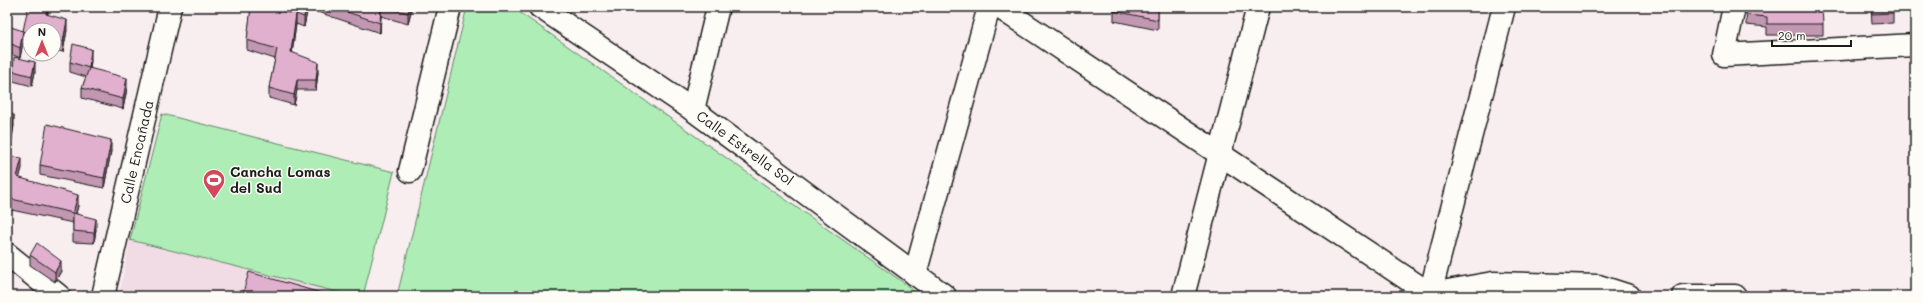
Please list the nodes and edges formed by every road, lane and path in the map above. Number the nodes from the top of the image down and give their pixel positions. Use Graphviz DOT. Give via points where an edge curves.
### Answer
graph roads {
  1 [pos="170,7"];
  2 [pos="450,7"];
  3 [pos="540,7"];
  4 [pos="718,7"];
  5 [pos="989,7"];
  6 [pos="999,7"];
  7 [pos="1258,7"];
  8 [pos="1504,7"];
  9 [pos="1734,7"];
  10 [pos="1915,45"];
  11 [pos="693,110"];
  12 [pos="1218,154"];
  13 [pos="410,171"];
  14 [pos="7,254"];
  15 [pos="915,274"];
  16 [pos="1430,295"];
  17 [pos="59,296"];
  18 [pos="103,296"];
  19 [pos="945,296"];
  20 [pos="1183,296"];
  21 [pos="1629,296"];
  22 [pos="1683,296"];
  23 [pos="1735,296"];
  1 -- 18 [label="street, Calle Encañada"];
  2 -- 13 [label="street"];
  3 -- 11 [label="street, Calle Estrella Sol"];
  4 -- 11 [label="street"];
  5 -- 15 [label="street"];
  6 -- 12 [label="street"];
  7 -- 12 [label="street"];
  8 -- 16 [label="street"];
  9 -- 10 [label="street" via="1724,55"];
  11 -- 15 [label="street, Calle Estrella Sol"];
  12 -- 16 [label="street"];
  12 -- 20 [label="street"];
  14 -- 17 [label="street"];
  15 -- 19 [label="street, Calle Estrella Sol"];
  16 -- 21 [label="street" via="1493,283 1598,286"];
  22 -- 23 [label="street"];
}
